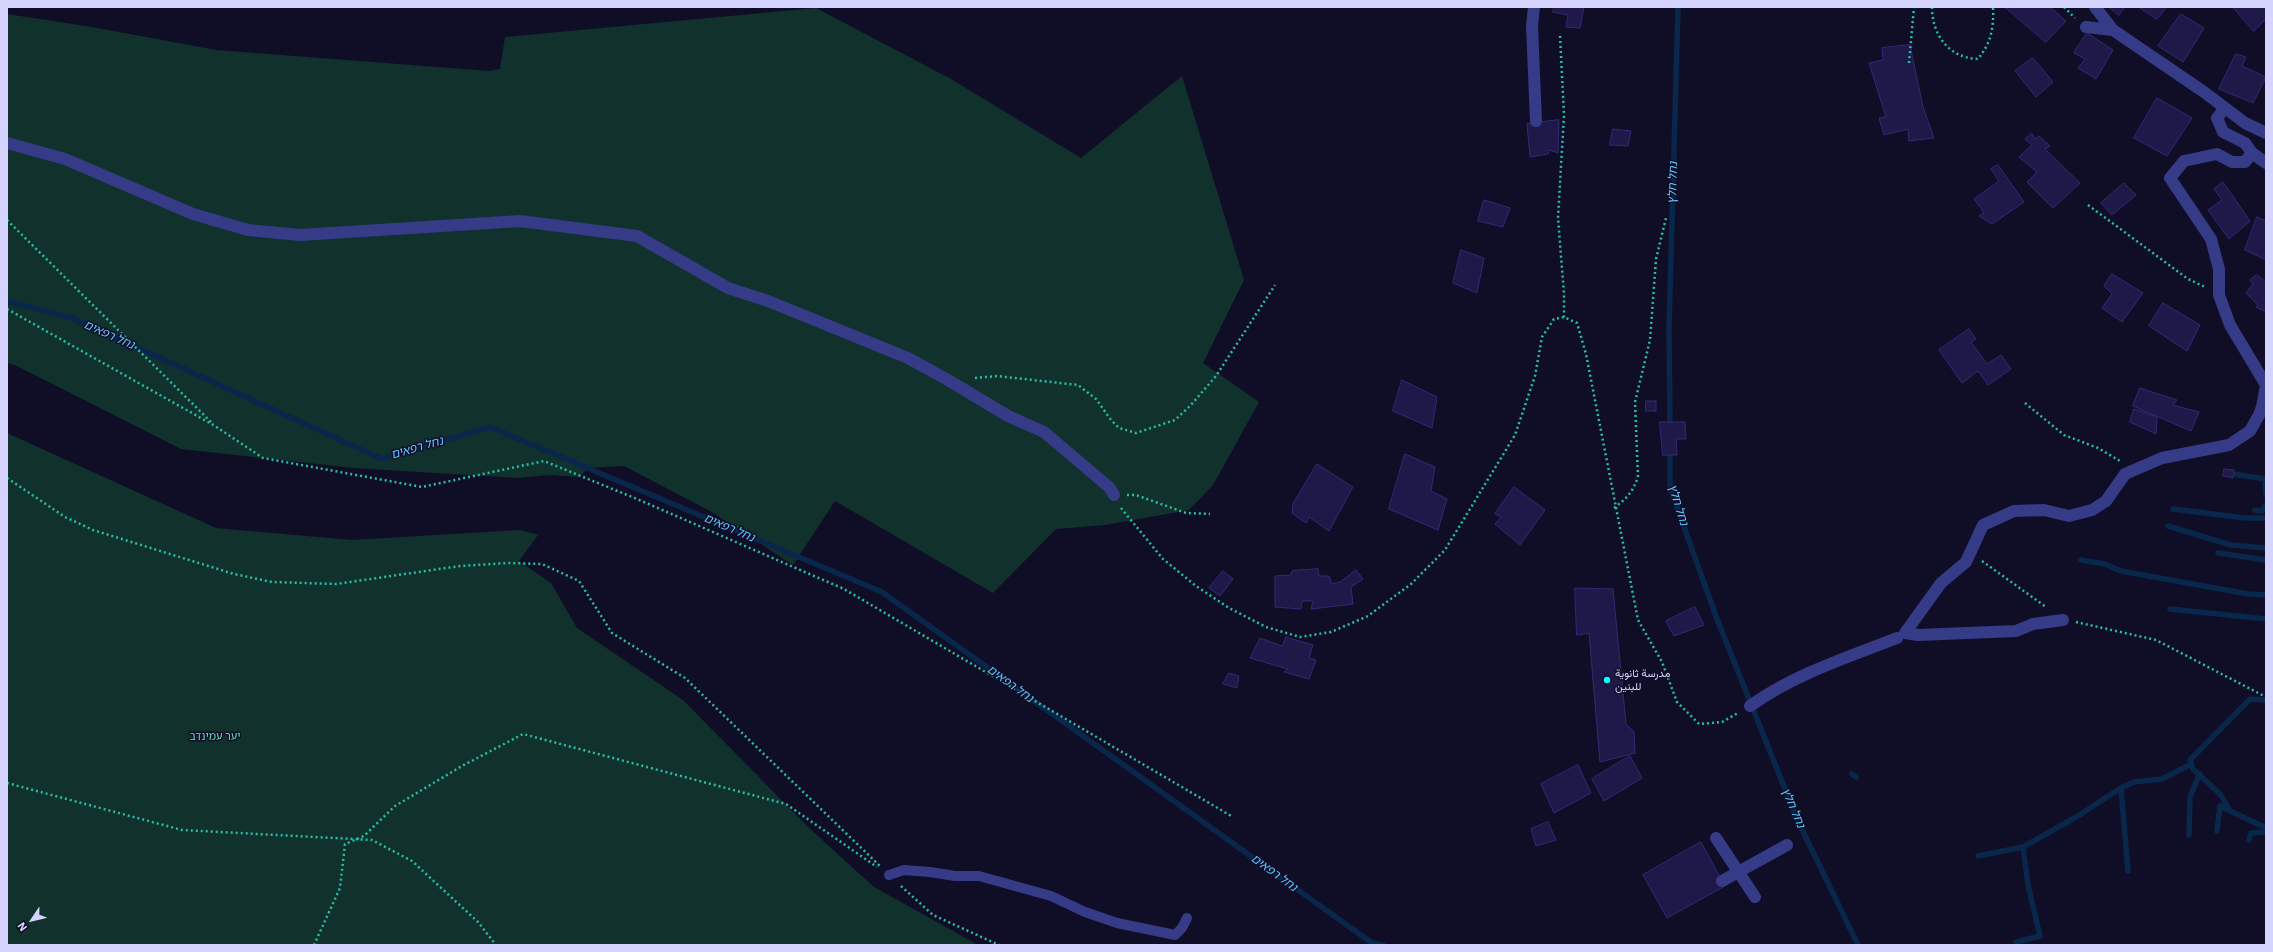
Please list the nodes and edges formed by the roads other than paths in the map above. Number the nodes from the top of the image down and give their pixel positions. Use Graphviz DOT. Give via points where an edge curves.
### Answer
graph roads {
  1 [pos="1534,7"];
  2 [pos="2094,7"];
  3 [pos="2086,27"];
  4 [pos="2113,30"];
  5 [pos="2225,108"];
  6 [pos="1536,121"];
  7 [pos="2266,133"];
  8 [pos="7,143"];
  9 [pos="2252,153"];
  10 [pos="2266,163"];
  11 [pos="1114,495"];
  12 [pos="2068,621"];
  13 [pos="1897,638"];
  14 [pos="1750,706"];
  15 [pos="1716,838"];
  16 [pos="1787,845"];
  17 [pos="1738,872"];
  18 [pos="889,875"];
  19 [pos="1722,881"];
  20 [pos="1754,897"];
  21 [pos="1187,918"];
  1 -- 6 [label="street" via="1532,26"];
  2 -- 4 [label="street"];
  3 -- 4 [label="street"];
  4 -- 5 [label="street"];
  5 -- 7 [label="street" via="2245,123"];
  5 -- 9 [label="street" via="2217,118 2223,132 2245,143"];
  8 -- 11 [label="street" via="65,159 193,214 248,230 300,235 520,221 637,236 728,288 768,301 908,358 1008,416 1044,432 1110,488"];
  9 -- 10 [label="street"];
  9 -- 12 [label="street" via="2245,162 2232,162 2218,154 2184,161 2170,178 2210,239 2219,269 2219,295 2230,325 2266,386 2262,408 2250,431 2229,445 2162,458 2136,469 2126,474 2106,500 2092,510 2069,516 2044,510 2014,510 1983,525 1966,562 1941,582 1905,633 1918,635 2016,631 2033,624"];
  13 -- 14 [label="street" via="1821,666 1773,690"];
  15 -- 17 [label="street"];
  16 -- 17 [label="street"];
  17 -- 19 [label="street"];
  17 -- 20 [label="street"];
  18 -- 21 [label="lane" via="904,870 979,876 1051,896 1117,923 1175,934"];
}
